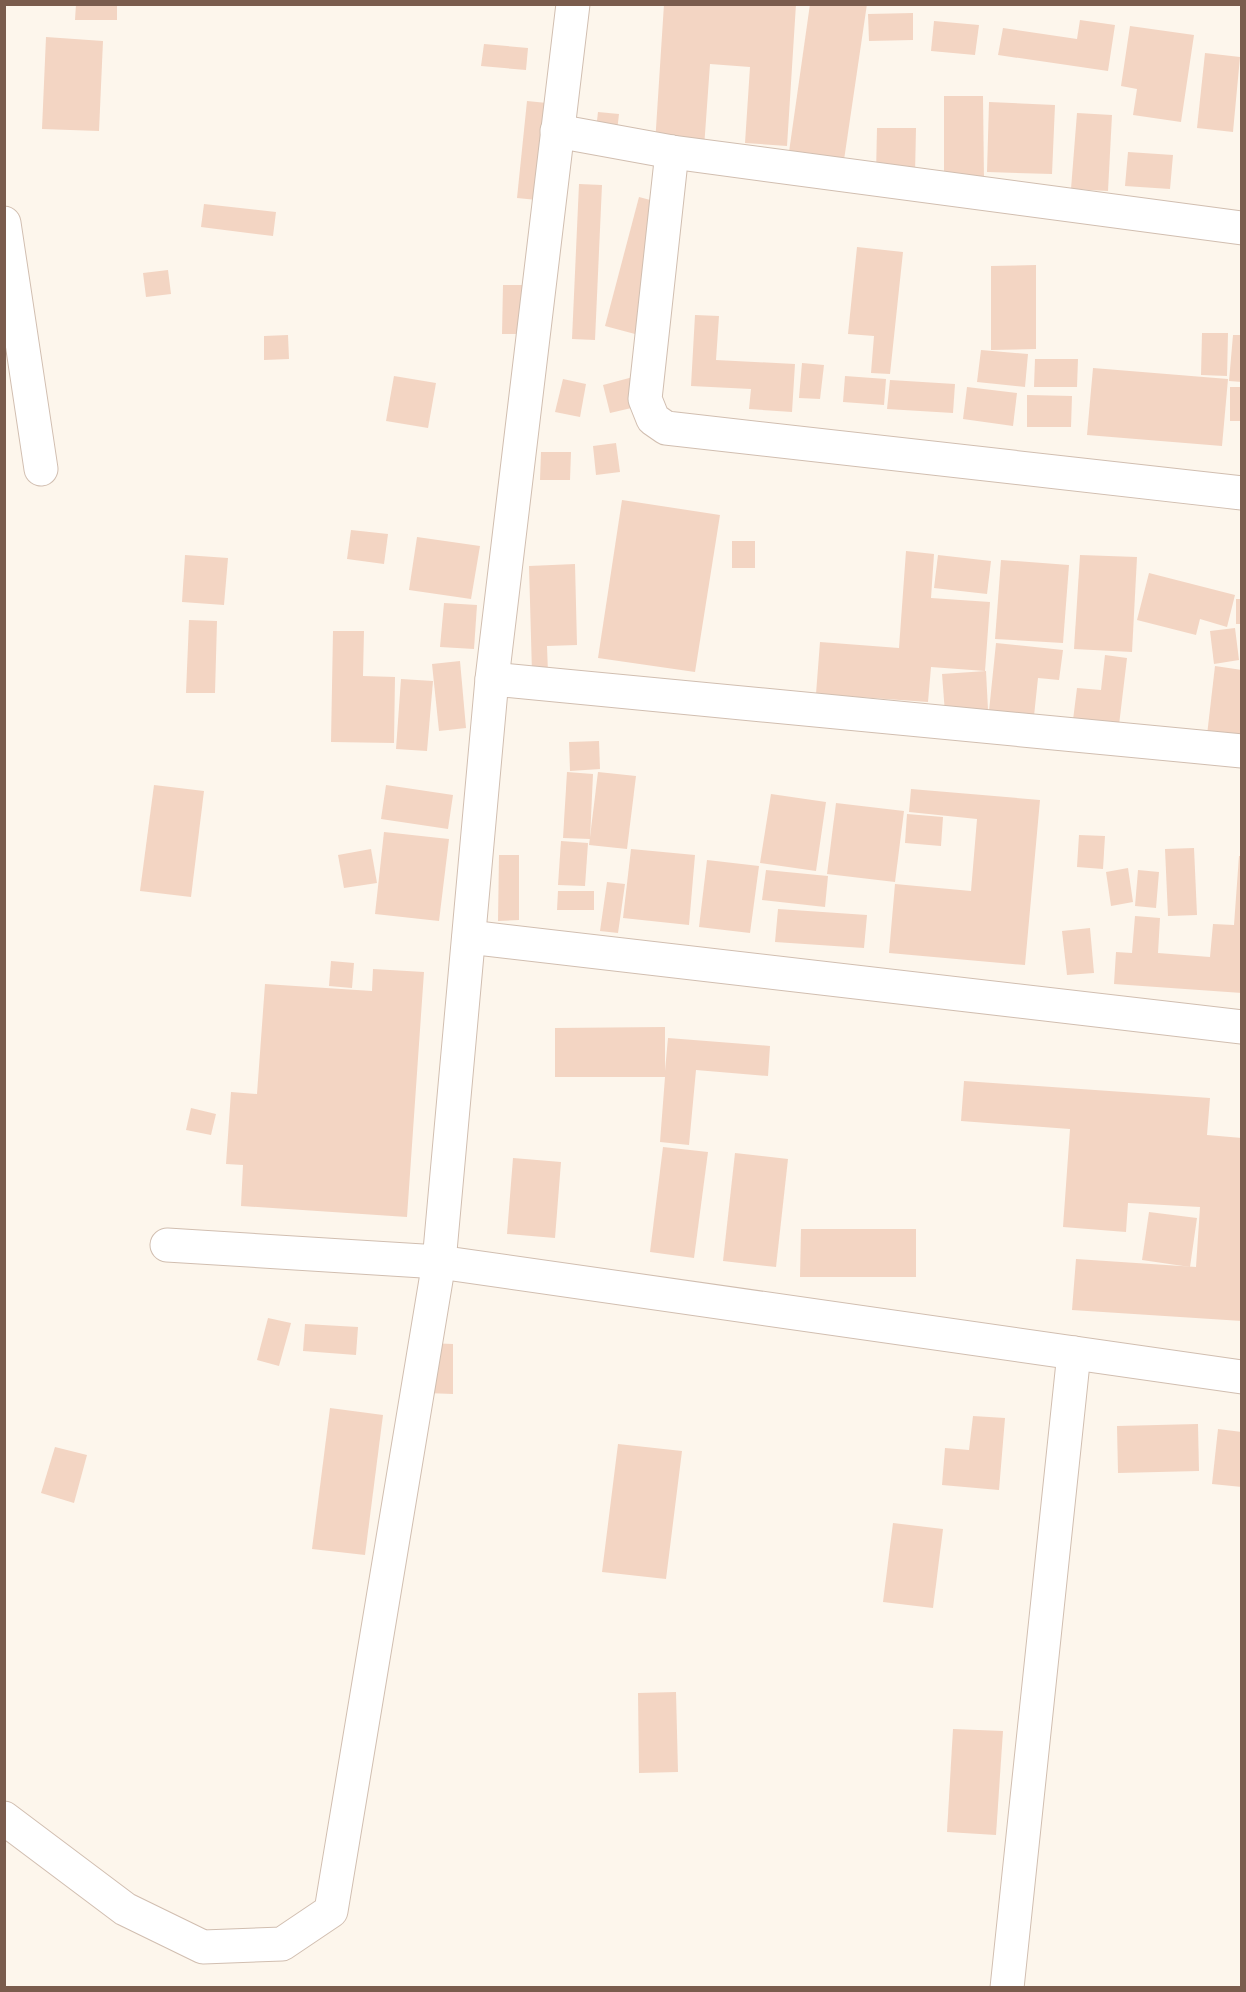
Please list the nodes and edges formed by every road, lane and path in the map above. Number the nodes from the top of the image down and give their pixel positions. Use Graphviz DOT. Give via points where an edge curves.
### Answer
graph roads {
  1 [pos="573,4"];
  2 [pos="557,131"];
  3 [pos="672,152"];
  4 [pos="4,223"];
  5 [pos="1242,228"];
  6 [pos="41,470"];
  7 [pos="1242,493"];
  8 [pos="492,679"];
  9 [pos="1242,751"];
  10 [pos="469,937"];
  11 [pos="1242,1026"];
  12 [pos="166,1245"];
  13 [pos="439,1262"];
  14 [pos="1074,1353"];
  15 [pos="1242,1377"];
  16 [pos="4,1818"];
  17 [pos="1007,1988"];
  1 -- 2 [label="street"];
  2 -- 3 [label="street"];
  2 -- 8 [label="street"];
  3 -- 5 [label="street"];
  3 -- 7 [label="street" via="645,399 653,418 666,428"];
  4 -- 6 [label="street"];
  8 -- 9 [label="street"];
  8 -- 10 [label="street"];
  10 -- 11 [label="street"];
  10 -- 13 [label="street"];
  12 -- 13 [label="street"];
  13 -- 14 [label="street"];
  13 -- 16 [label="street" via="332,1911 282,1944 203,1947 125,1910"];
  14 -- 15 [label="street"];
  14 -- 17 [label="street"];
}
